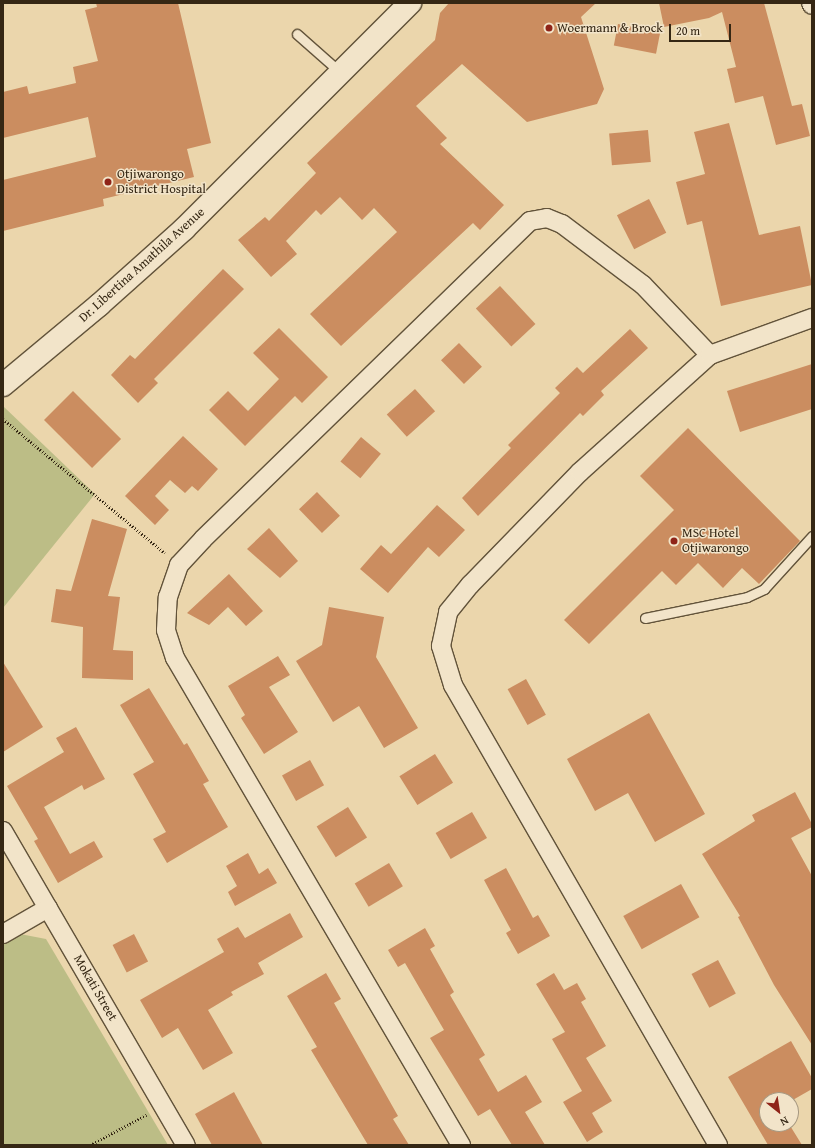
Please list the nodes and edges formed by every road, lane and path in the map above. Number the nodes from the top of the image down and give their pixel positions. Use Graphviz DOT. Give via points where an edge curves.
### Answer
graph roads {
  1 [pos="410,3"];
  2 [pos="297,34"];
  3 [pos="340,72"];
  4 [pos="812,318"];
  5 [pos="710,354"];
  6 [pos="3,385"];
  7 [pos="3,419"];
  8 [pos="812,536"];
  9 [pos="179,565"];
  10 [pos="645,618"];
  11 [pos="3,831"];
  12 [pos="48,908"];
  13 [pos="3,934"];
  14 [pos="163,1105"];
  15 [pos="90,1145"];
  16 [pos="186,1145"];
  17 [pos="461,1145"];
  18 [pos="718,1145"];
  1 -- 3 [label="street, Dr. Libertina Amathila Avenue"];
  2 -- 3 [label="lane"];
  3 -- 6 [label="street, Dr. Libertina Amathila Avenue" via="184,229 100,305"];
  4 -- 5 [label="street"];
  5 -- 9 [label="street" via="643,285 562,224 547,218 530,221"];
  5 -- 18 [label="street" via="580,472 470,585 448,612 441,646 452,685"];
  7 -- 9 [label="path"];
  8 -- 10 [label="lane" via="764,589 747,598"];
  9 -- 17 [label="street" via="168,597 166,630 176,658"];
  11 -- 12 [label="street, Mokati Street"];
  12 -- 13 [label="street"];
  12 -- 14 [label="street, Mokati Street"];
  14 -- 15 [label="path"];
  14 -- 16 [label="street, Mokati Street"];
}
